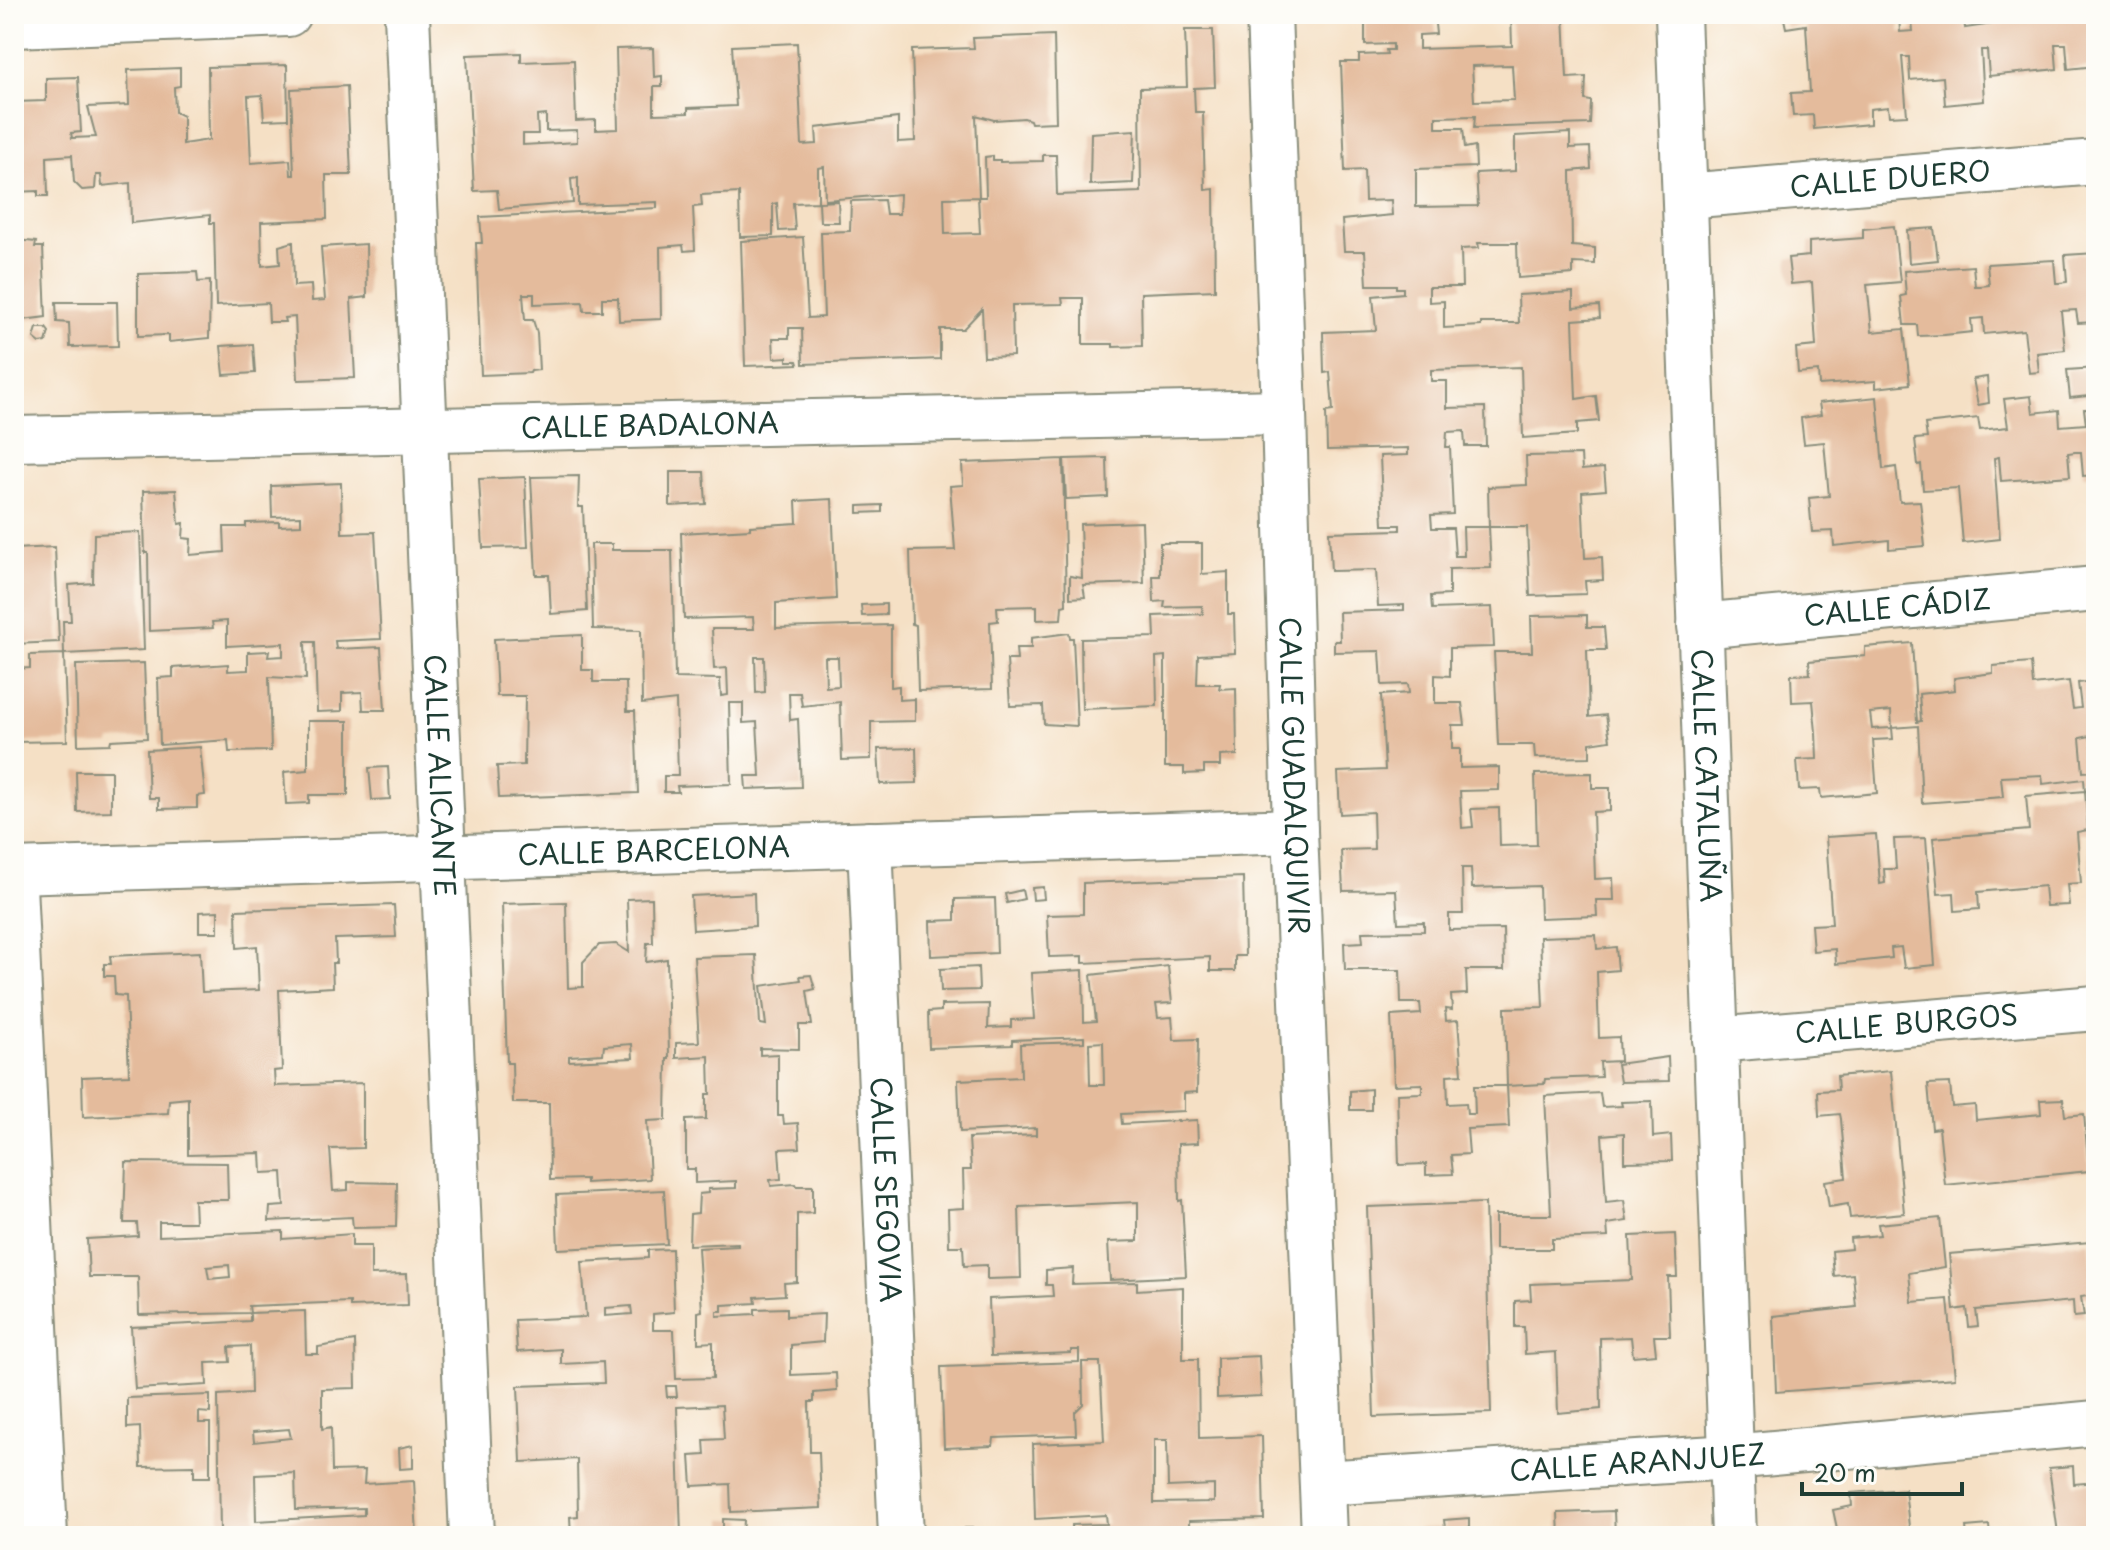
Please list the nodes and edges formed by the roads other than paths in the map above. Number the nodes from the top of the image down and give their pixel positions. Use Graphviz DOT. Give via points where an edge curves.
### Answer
graph roads {
  1 [pos="288,14"];
  2 [pos="407,14"];
  3 [pos="1269,14"];
  4 [pos="1678,14"];
  5 [pos="123,17"];
  6 [pos="14,25"];
  7 [pos="2096,162"];
  8 [pos="1685,196"];
  9 [pos="1284,412"];
  10 [pos="425,430"];
  11 [pos="14,439"];
  12 [pos="2096,589"];
  13 [pos="1700,626"];
  14 [pos="1295,831"];
  15 [pos="870,844"];
  16 [pos="443,858"];
  17 [pos="14,871"];
  18 [pos="14,885"];
  19 [pos="2096,1008"];
  20 [pos="1715,1040"];
  21 [pos="2096,1423"];
  22 [pos="1731,1457"];
  23 [pos="1322,1483"];
  24 [pos="45,1536"];
  25 [pos="472,1536"];
  26 [pos="901,1536"];
  27 [pos="1324,1536"];
  28 [pos="1734,1536"];
  1 -- 5 [label="street"];
  2 -- 10 [label="street, CALLE ALICANTE"];
  3 -- 9 [label="street, CALLE GUADALQUIVIR"];
  4 -- 8 [label="street, CALLE CATALUÑA"];
  5 -- 6 [label="street"];
  7 -- 8 [label="street, CALLE DUERO"];
  8 -- 13 [label="street, CALLE CATALUÑA"];
  9 -- 10 [label="street, CALLE BADALONA"];
  9 -- 14 [label="street, CALLE GUADALQUIVIR"];
  10 -- 11 [label="street, CALLE BADALONA"];
  10 -- 16 [label="street, CALLE ALICANTE"];
  12 -- 13 [label="street, CALLE CÁDIZ"];
  13 -- 20 [label="street, CALLE CATALUÑA"];
  14 -- 15 [label="street, CALLE BARCELONA"];
  14 -- 23 [label="street, CALLE GUADALQUIVIR"];
  15 -- 16 [label="street, CALLE BARCELONA"];
  15 -- 26 [label="street, CALLE SEGOVIA"];
  16 -- 17 [label="street, CALLE BARCELONA"];
  16 -- 25 [label="street, CALLE ALICANTE"];
  18 -- 24 [label="street"];
  19 -- 20 [label="street, CALLE BURGOS"];
  20 -- 22 [label="street, CALLE CATALUÑA"];
  21 -- 22 [label="street, CALLE ARANJUEZ"];
  22 -- 23 [label="street, CALLE ARANJUEZ"];
  22 -- 28 [label="street, CALLE CATALUÑA"];
  23 -- 27 [label="street, CALLE GUADALQUIVIR"];
}
